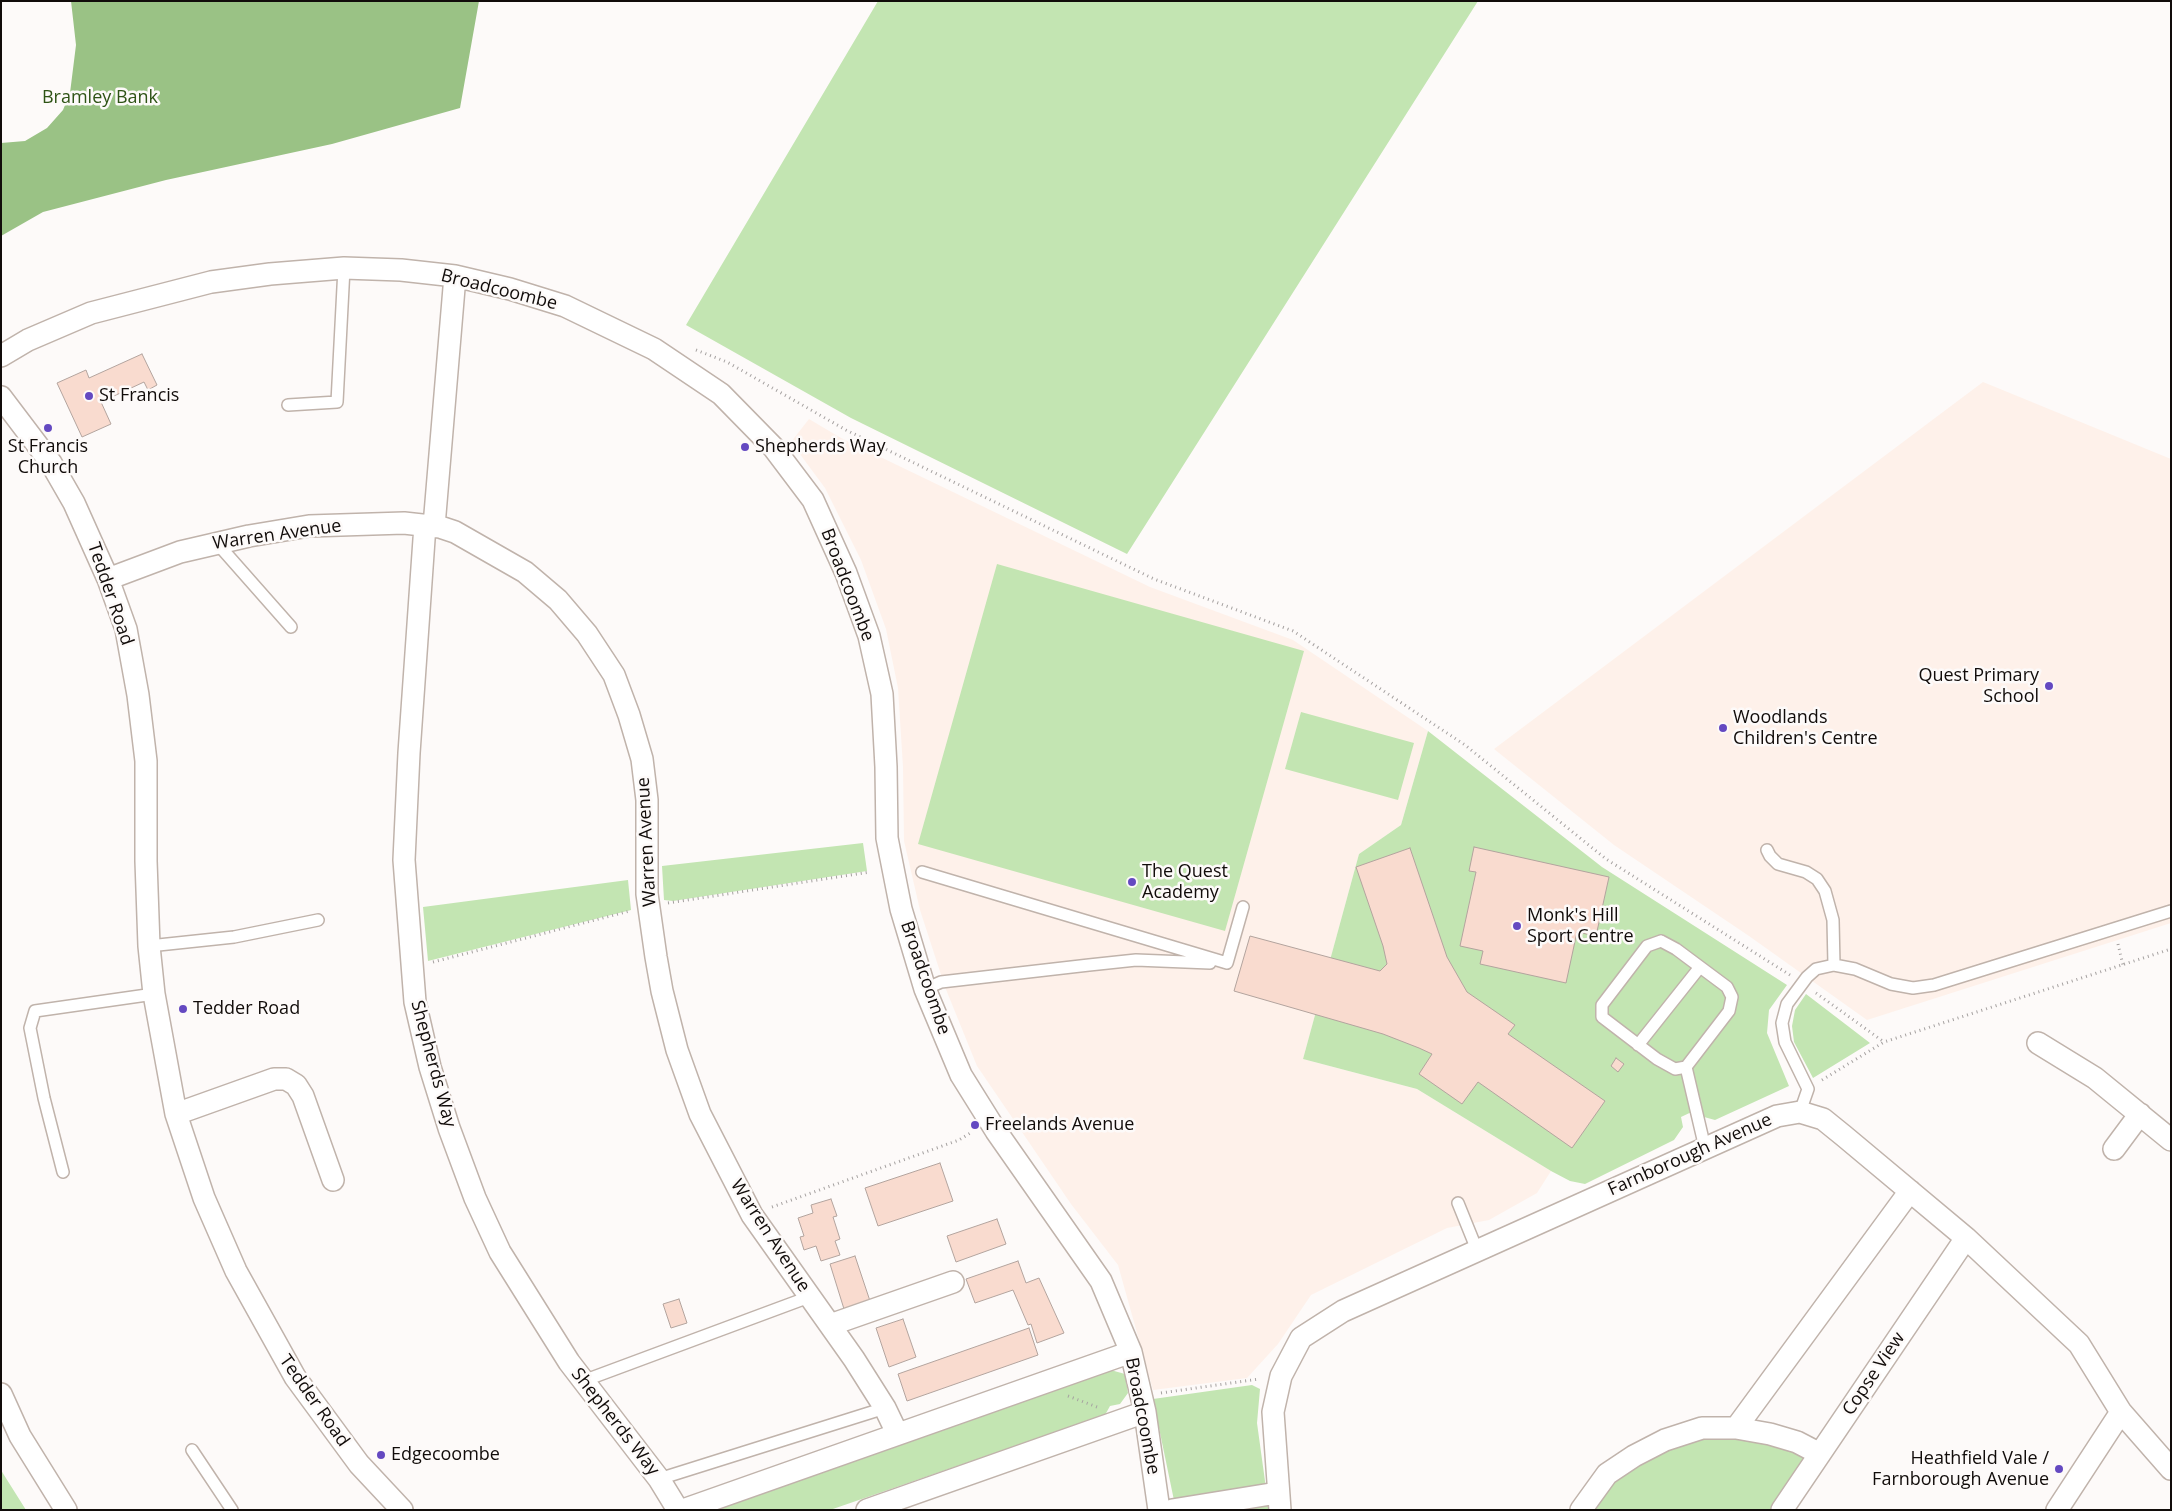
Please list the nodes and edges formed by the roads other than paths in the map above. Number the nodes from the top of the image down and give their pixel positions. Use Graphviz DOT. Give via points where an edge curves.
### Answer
graph roads {
  1 [pos="344,268"];
  2 [pos="454,276"];
  3 [pos="1,356"];
  4 [pos="1,397"];
  5 [pos="288,405"];
  6 [pos="430,526"];
  7 [pos="216,542"];
  8 [pos="108,580"];
  9 [pos="291,627"];
  10 [pos="1767,850"];
  11 [pos="922,872"];
  12 [pos="1243,907"];
  13 [pos="2171,911"];
  14 [pos="318,920"];
  15 [pos="149,946"];
  16 [pos="1227,963"];
  17 [pos="1834,965"];
  18 [pos="1700,967"];
  19 [pos="925,989"];
  20 [pos="154,994"];
  21 [pos="2038,1043"];
  22 [pos="1638,1045"];
  23 [pos="1686,1067"];
  24 [pos="1800,1112"];
  25 [pos="176,1114"];
  26 [pos="2140,1114"];
  27 [pos="2171,1140"];
  28 [pos="1705,1148"];
  29 [pos="2114,1149"];
  30 [pos="63,1172"];
  31 [pos="333,1180"];
  32 [pos="1910,1191"];
  33 [pos="1458,1203"];
  34 [pos="1966,1238"];
  35 [pos="1477,1250"];
  36 [pos="953,1282"];
  37 [pos="809,1297"];
  38 [pos="830,1325"];
  39 [pos="1131,1352"];
  40 [pos="583,1381"];
  41 [pos="1,1394"];
  42 [pos="885,1408"];
  43 [pos="1138,1409"];
  44 [pos="2121,1412"];
  45 [pos="1736,1428"];
  46 [pos="897,1434"];
  47 [pos="192,1450"];
  48 [pos="1820,1454"];
  49 [pos="2171,1468"];
  50 [pos="659,1479"];
  51 [pos="1279,1502"];
  52 [pos="66,1510"];
  53 [pos="232,1510"];
  54 [pos="402,1510"];
  55 [pos="678,1510"];
  56 [pos="683,1510"];
  57 [pos="867,1510"];
  58 [pos="1159,1510"];
  59 [pos="1172,1510"];
  60 [pos="1581,1510"];
  61 [pos="1782,1510"];
  62 [pos="2057,1510"];
  1 -- 2 [label="street, Broadcoombe"];
  1 -- 3 [label="street, Broadcoombe" via="211,282 156,294 91,313 28,340"];
  1 -- 5 [label="lane" via="337,402"];
  2 -- 6 [label="street, Shepherds Way"];
  2 -- 19 [label="street, Broadcoombe" via="565,306 654,349 721,394 773,447 813,500 846,573 869,636 882,694 887,838 900,909"];
  4 -- 8 [label="street, Tedder Road" via="46,456 69,495"];
  6 -- 7 [label="street, Warren Avenue" via="380,523 309,526"];
  6 -- 37 [label="street, Warren Avenue" via="455,532 525,572 558,600 587,634 614,675 642,759 647,800 649,906 662,991 678,1050 700,1114 752,1215"];
  6 -- 40 [label="street, Shepherds Way" via="406,815 405,869 415,1002 430,1068 475,1198 500,1252"];
  7 -- 8 [label="street, Warren Avenue" via="180,552"];
  7 -- 9 [label="lane"];
  8 -- 15 [label="street, Tedder Road" via="126,629 146,760"];
  10 -- 17 [label="lane" via="1778,864 1806,872 1825,891 1833,920"];
  11 -- 16 [label="lane"];
  12 -- 16 [label="lane"];
  13 -- 17 [label="lane" via="1934,985 1912,988 1891,984 1856,968"];
  14 -- 15 [label="lane" via="234,937"];
  15 -- 20 [label="street, Tedder Road"];
  16 -- 19 [label="lane" via="1136,960 941,982"];
  17 -- 24 [label="lane" via="1816,970 1802,983 1787,1004 1782,1023 1785,1042 1808,1089"];
  18 -- 22 [label="lane"];
  18 -- 22 [label="lane" via="1661,941 1647,946 1602,1005 1602,1017"];
  18 -- 23 [label="lane" via="1727,987 1732,997 1729,1011"];
  19 -- 39 [label="street, Broadcoombe" via="961,1075 1101,1281"];
  20 -- 25 [label="street, Tedder Road"];
  20 -- 30 [label="lane" via="35,1011 30,1028"];
  21 -- 26 [label="street" via="2095,1078"];
  22 -- 23 [label="lane" via="1675,1069"];
  23 -- 28 [label="lane"];
  24 -- 28 [label="street, Farnborough Avenue" via="1777,1116"];
  24 -- 32 [label="street, Farnborough Avenue" via="1823,1119"];
  25 -- 31 [label="street" via="274,1079 286,1079 296,1085 303,1096"];
  25 -- 54 [label="street, Tedder Road" via="204,1198 236,1271 270,1336 323,1418 359,1464"];
  26 -- 27 [label="street"];
  26 -- 29 [label="street"];
  28 -- 35 [label="street, Farnborough Avenue"];
  32 -- 34 [label="street, Farnborough Avenue"];
  32 -- 45 [label="street"];
  33 -- 35 [label="lane"];
  34 -- 44 [label="street, Farnborough Avenue" via="2079,1344"];
  34 -- 48 [label="street, Copse View"];
  35 -- 51 [label="street, Farnborough Avenue" via="1343,1311 1301,1338 1280,1376 1273,1412"];
  36 -- 38 [label="street"];
  37 -- 38 [label="street, Warren Avenue"];
  37 -- 40 [label="lane"];
  38 -- 42 [label="street, Warren Avenue"];
  39 -- 43 [label="street, Broadcoombe"];
  39 -- 46 [label="street"];
  40 -- 50 [label="street, Shepherds Way"];
  41 -- 52 [label="street" via="20,1436"];
  42 -- 46 [label="street, Warren Avenue"];
  42 -- 50 [label="lane"];
  43 -- 57 [label="street"];
  43 -- 58 [label="street, Broadcoombe"];
  44 -- 49 [label="street, Farnborough Avenue"];
  44 -- 62 [label="street"];
  45 -- 48 [label="street" via="1788,1440"];
  45 -- 60 [label="street" via="1702,1428 1665,1440 1634,1456 1607,1474"];
  46 -- 56 [label="street"];
  47 -- 53 [label="lane"];
  48 -- 61 [label="street, Copse View"];
  50 -- 55 [label="street, Shepherds Way"];
  51 -- 59 [label="street"];
}
